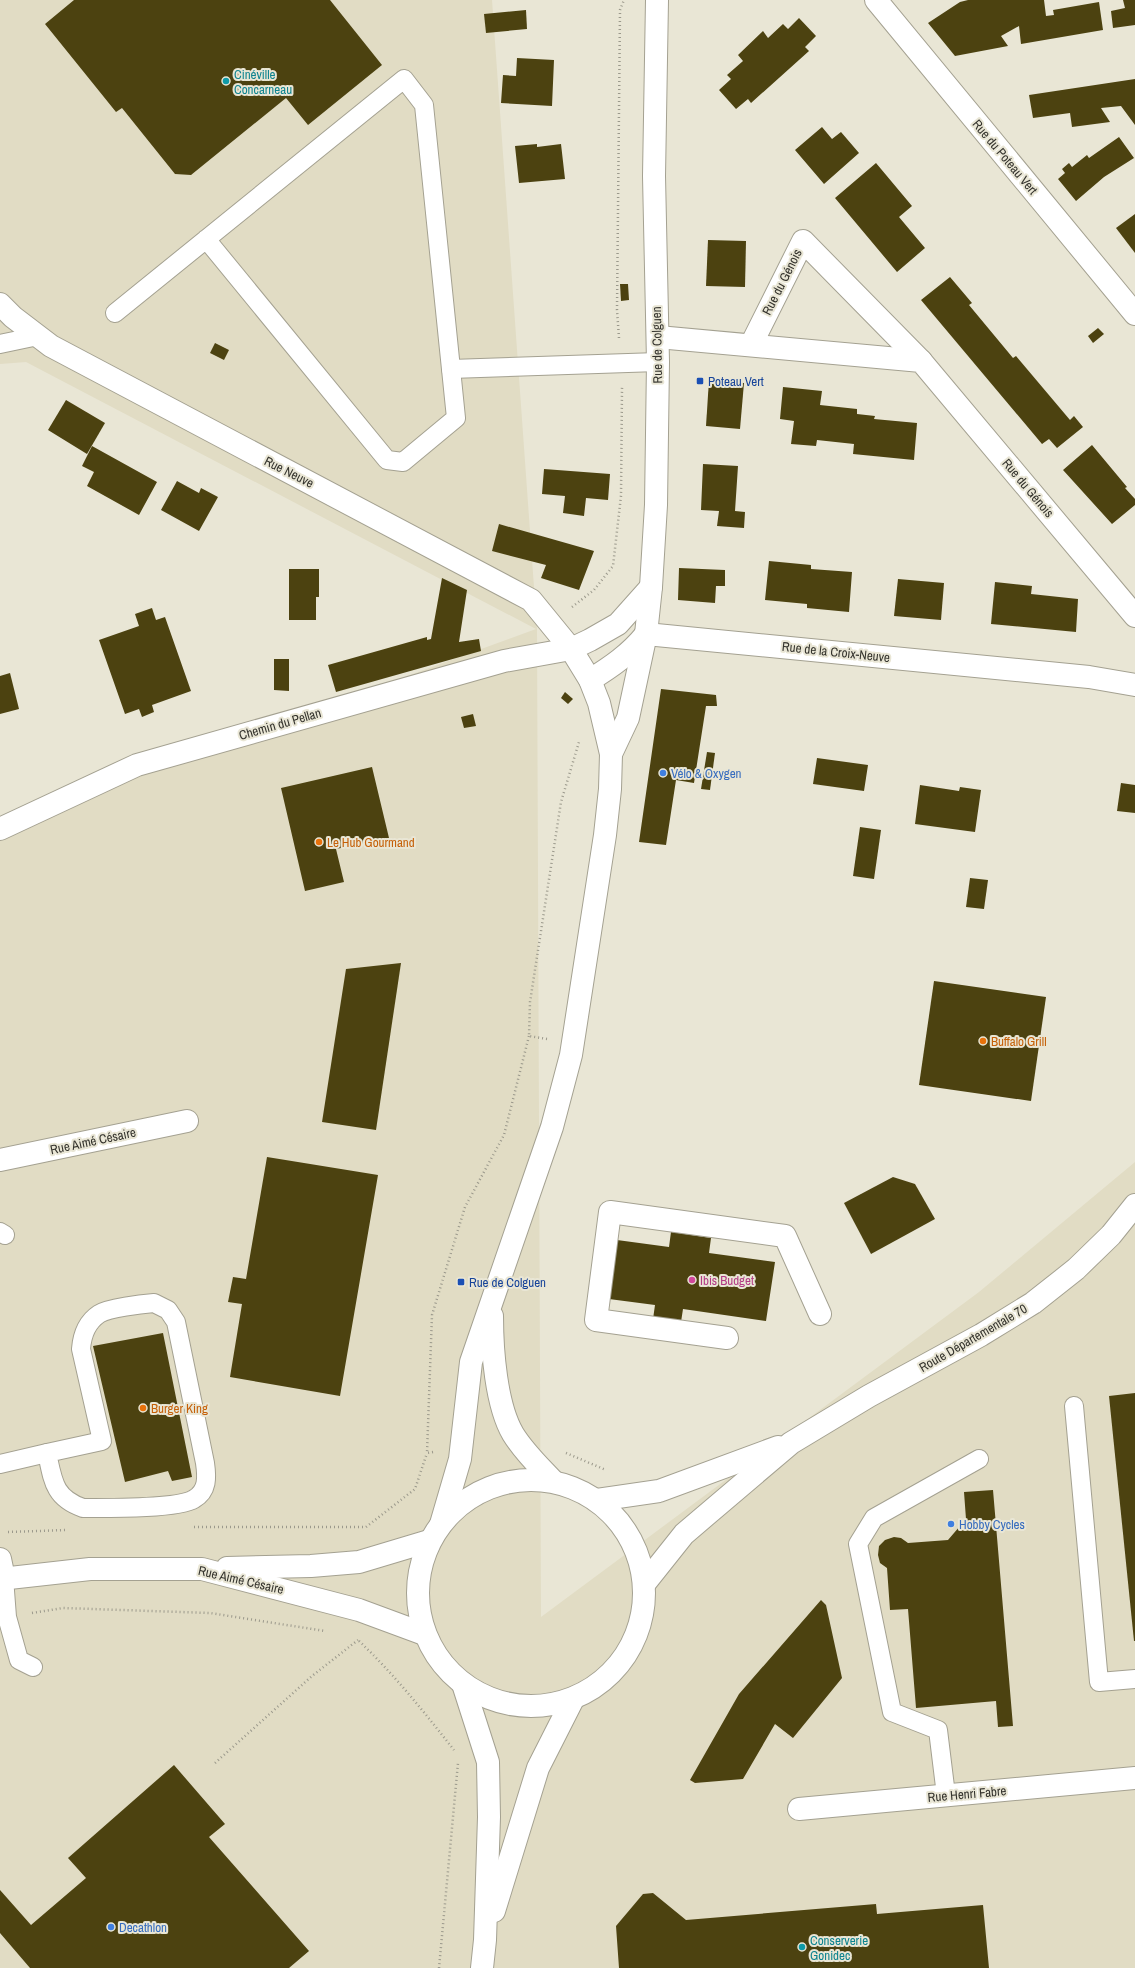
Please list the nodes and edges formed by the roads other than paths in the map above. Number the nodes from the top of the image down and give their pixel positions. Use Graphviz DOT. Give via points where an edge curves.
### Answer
graph roads {
  1 [pos="657,0"];
  2 [pos="876,0"];
  3 [pos="206,239"];
  4 [pos="0,304"];
  5 [pos="115,313"];
  6 [pos="1135,314"];
  7 [pos="38,336"];
  8 [pos="658,337"];
  9 [pos="0,344"];
  10 [pos="751,345"];
  11 [pos="921,361"];
  12 [pos="658,362"];
  13 [pos="451,369"];
  14 [pos="651,587"];
  15 [pos="1135,616"];
  16 [pos="646,634"];
  17 [pos="571,648"];
  18 [pos="590,680"];
  19 [pos="1135,685"];
  20 [pos="611,754"];
  21 [pos="0,829"];
  22 [pos="187,1121"];
  23 [pos="0,1160"];
  24 [pos="1135,1205"];
  25 [pos="492,1305"];
  26 [pos="820,1314"];
  27 [pos="727,1338"];
  28 [pos="1074,1406"];
  29 [pos="790,1443"];
  30 [pos="47,1453"];
  31 [pos="979,1459"];
  32 [pos="0,1464"];
  33 [pos="553,1481"];
  34 [pos="598,1500"];
  35 [pos="441,1524"];
  36 [pos="429,1542"];
  37 [pos="202,1569"];
  38 [pos="1,1572"];
  39 [pos="645,1582"];
  40 [pos="424,1634"];
  41 [pos="33,1667"];
  42 [pos="1135,1679"];
  43 [pos="463,1684"];
  44 [pos="573,1699"];
  45 [pos="1135,1778"];
  46 [pos="946,1796"];
  47 [pos="799,1809"];
  48 [pos="485,1940"];
  49 [pos="482,1968"];
  1 -- 8 [label="street, Rue de Colguen" via="654,176"];
  2 -- 6 [label="street, Rue du Poteau Vert"];
  3 -- 5 [label="lane"];
  3 -- 13 [label="lane" via="386,460 403,462 456,418"];
  3 -- 13 [label="lane" via="404,79 424,105"];
  4 -- 7 [label="street, Rue Neuve"];
  7 -- 9 [label="lane"];
  7 -- 17 [label="street, Rue Neuve" via="51,346 531,600"];
  8 -- 10 [label="street"];
  8 -- 12 [label="street, Rue de Colguen"];
  10 -- 11 [label="street"];
  10 -- 11 [label="street, Rue du Génois" via="803,241"];
  11 -- 15 [label="street, Rue du Génois"];
  12 -- 13 [label="lane"];
  12 -- 14 [label="street, Rue de Colguen" via="656,505"];
  14 -- 16 [label="street, Rue de Colguen"];
  14 -- 17 [label="street" via="618,624"];
  16 -- 18 [label="street" via="636,648"];
  16 -- 19 [label="street, Rue de la Croix-Neuve" via="1089,677"];
  16 -- 20 [label="street, Rue de Colguen" via="628,718"];
  17 -- 18 [label="street"];
  17 -- 21 [label="street, Chemin du Pellan" via="504,662 137,765"];
  18 -- 20 [label="street" via="599,703"];
  20 -- 25 [label="street" via="605,835 571,1055 552,1127"];
  22 -- 23 [label="street, Rue Aimé Césaire"];
  24 -- 29 [label="street, Route Départementale 70" via="1111,1235 1076,1269 1033,1303"];
  25 -- 33 [label="street" via="492,1344 501,1401 512,1433 527,1454"];
  25 -- 35 [label="street" via="471,1362 460,1459"];
  26 -- 27 [label="street" via="785,1236 610,1212 596,1320"];
  28 -- 42 [label="lane" via="1099,1682"];
  29 -- 34 [label="street, Route Départementale 70" via="658,1491"];
  29 -- 39 [label="street, Route Départementale 70" via="684,1534"];
  30 -- 30 [label="lane" via="54,1483 60,1494 71,1504 83,1508 178,1505 195,1499 206,1485 207,1476 176,1322 168,1310 154,1303 138,1305 99,1314 89,1325 82,1337 81,1349 102,1441"];
  30 -- 32 [label="lane"];
  31 -- 46 [label="lane" via="874,1518 858,1544 892,1712 938,1730"];
  33 -- 34 [label="street" via="576,1488"];
  33 -- 35 [label="street" via="528,1479 503,1482 479,1491 458,1505"];
  34 -- 39 [label="street" via="620,1521 636,1548"];
  35 -- 36 [label="street"];
  36 -- 37 [label="street" via="360,1562"];
  36 -- 40 [label="street" via="419,1571 417,1603"];
  37 -- 38 [label="street, Rue Aimé Césaire"];
  37 -- 40 [label="street, Rue Aimé Césaire" via="359,1610"];
  38 -- 41 [label="lane" via="7,1617 19,1660"];
  39 -- 44 [label="street" via="642,1619 628,1652 604,1680"];
  40 -- 43 [label="street" via="440,1662"];
  43 -- 44 [label="street" via="488,1699 516,1706 545,1706"];
  43 -- 48 [label="street" via="488,1762"];
  44 -- 48 [label="street" via="538,1768"];
  45 -- 46 [label="street, Rue Henri Fabre"];
  46 -- 47 [label="street, Rue Henri Fabre"];
  48 -- 49 [label="street"];
}
